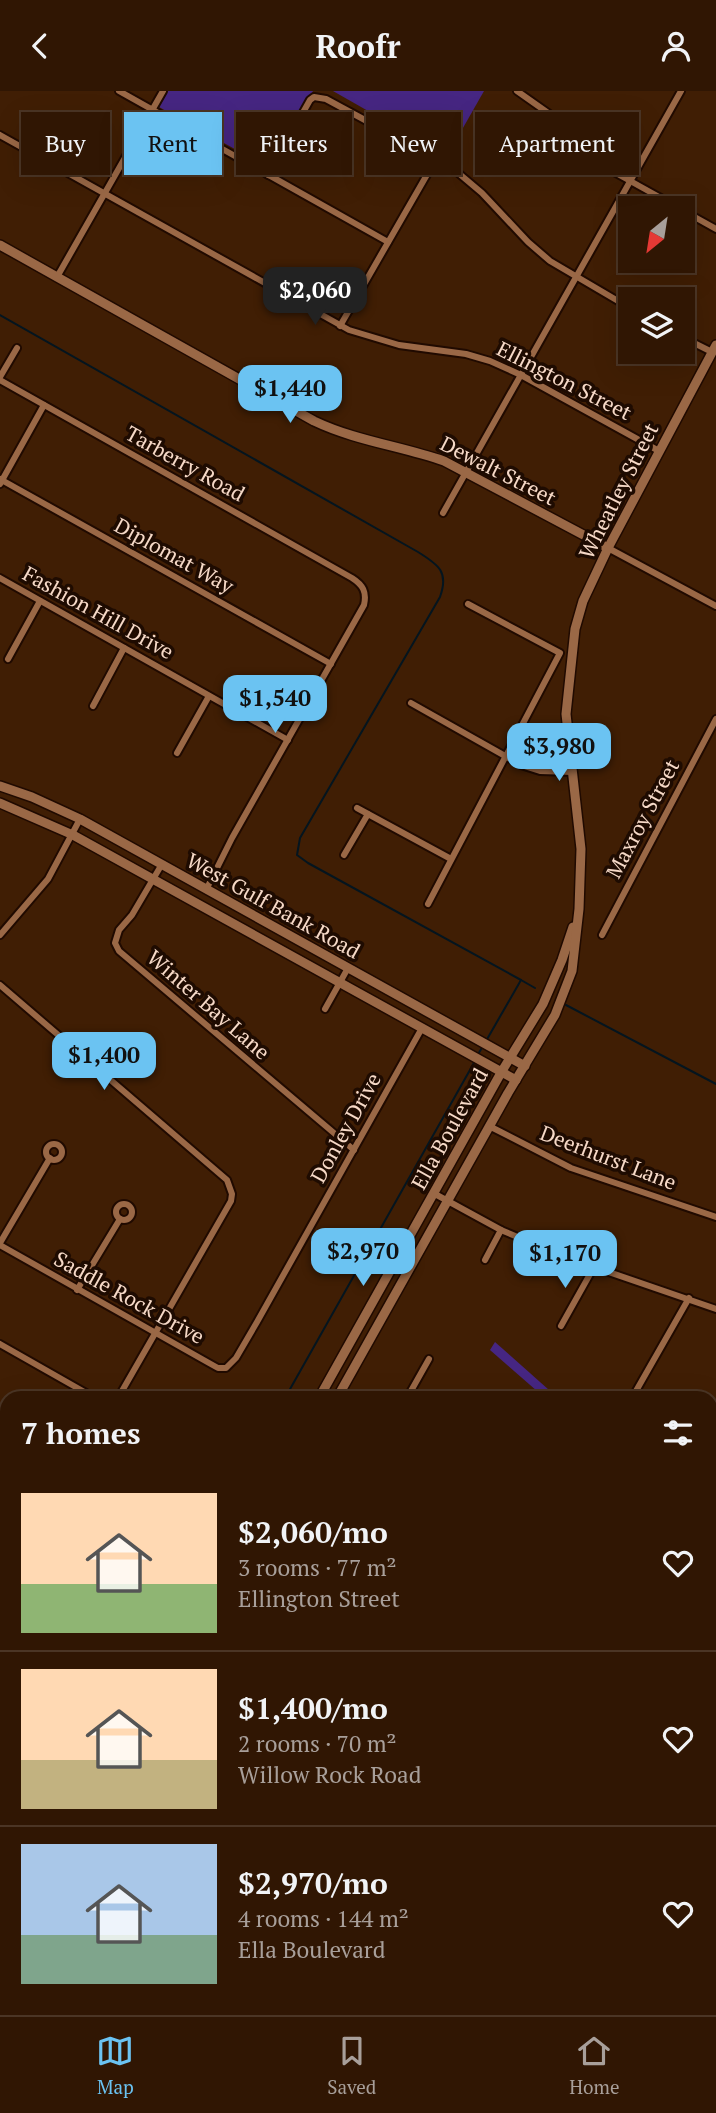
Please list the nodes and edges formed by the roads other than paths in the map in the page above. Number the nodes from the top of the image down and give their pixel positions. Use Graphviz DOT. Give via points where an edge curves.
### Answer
graph roads {
  1 [pos="119,91"];
  2 [pos="163,91"];
  3 [pos="517,91"];
  4 [pos="681,91"];
  5 [pos="152,110"];
  6 [pos="303,112"];
  7 [pos="350,112"];
  8 [pos="0,135"];
  9 [pos="236,157"];
  10 [pos="268,175"];
  11 [pos="427,175"];
  12 [pos="461,175"];
  13 [pos="629,182"];
  14 [pos="105,194"];
  15 [pos="656,196"];
  16 [pos="695,217"];
  17 [pos="716,229"];
  18 [pos="388,242"];
  19 [pos="0,245"];
  20 [pos="57,277"];
  21 [pos="576,278"];
  22 [pos="618,301"];
  23 [pos="340,326"];
  24 [pos="695,342"];
  25 [pos="17,348"];
  26 [pos="714,349"];
  27 [pos="521,375"];
  28 [pos="0,379"];
  29 [pos="44,405"];
  30 [pos="659,451"];
  31 [pos="466,472"];
  32 [pos="1,481"];
  33 [pos="443,513"];
  34 [pos="608,548"];
  35 [pos="0,578"];
  36 [pos="40,601"];
  37 [pos="468,604"];
  38 [pos="716,606"];
  39 [pos="124,648"];
  40 [pos="8,659"];
  41 [pos="572,659"];
  42 [pos="331,664"];
  43 [pos="209,696"];
  44 [pos="411,703"];
  45 [pos="93,706"];
  46 [pos="716,719"];
  47 [pos="288,740"];
  48 [pos="177,753"];
  49 [pos="505,756"];
  50 [pos="573,772"];
  51 [pos="0,786"];
  52 [pos="0,803"];
  53 [pos="358,808"];
  54 [pos="368,814"];
  55 [pos="80,819"];
  56 [pos="73,835"];
  57 [pos="344,855"];
  58 [pos="451,859"];
  59 [pos="162,864"];
  60 [pos="154,879"];
  61 [pos="207,888"];
  62 [pos="428,904"];
  63 [pos="579,909"];
  64 [pos="0,935"];
  65 [pos="602,935"];
  66 [pos="348,968"];
  67 [pos="340,982"];
  68 [pos="0,985"];
  69 [pos="325,1009"];
  70 [pos="422,1028"];
  71 [pos="510,1056"];
  72 [pos="525,1066"];
  73 [pos="502,1072"];
  74 [pos="516,1080"];
  75 [pos="491,1127"];
  76 [pos="354,1150"];
  77 [pos="50,1158"];
  78 [pos="435,1194"];
  79 [pos="448,1202"];
  80 [pos="716,1217"];
  81 [pos="120,1219"];
  82 [pos="501,1230"];
  83 [pos="0,1244"];
  84 [pos="485,1260"];
  85 [pos="594,1267"];
  86 [pos="77,1290"];
  87 [pos="688,1298"];
  88 [pos="716,1309"];
  89 [pos="561,1326"];
  90 [pos="155,1333"];
  91 [pos="0,1344"];
  92 [pos="238,1355"];
  93 [pos="429,1359"];
  94 [pos="84,1391"];
  95 [pos="122,1391"];
  96 [pos="323,1391"];
  97 [pos="341,1391"];
  98 [pos="411,1391"];
  99 [pos="636,1391"];
  1 -- 5 [label="street"];
  2 -- 5 [label="street"];
  3 -- 13 [label="street"];
  4 -- 13 [label="street"];
  5 -- 9 [label="street"];
  5 -- 14 [label="street"];
  6 -- 7 [label="street" via="313,97"];
  8 -- 14 [label="street, Ellington Street"];
  10 -- 18 [label="street"];
  11 -- 18 [label="street"];
  12 -- 21 [label="street" via="528,242"];
  13 -- 15 [label="street"];
  13 -- 21 [label="street"];
  14 -- 20 [label="street"];
  14 -- 23 [label="street, Ellington Street"];
  16 -- 17 [label="street"];
  18 -- 23 [label="street"];
  19 -- 20 [label="main road, Dewalt Street"];
  20 -- 31 [label="main road, Dewalt Street" via="314,421 358,439 419,452"];
  21 -- 22 [label="street"];
  21 -- 27 [label="street"];
  23 -- 27 [label="street, Ellington Street" via="379,340 466,354"];
  24 -- 26 [label="street"];
  25 -- 28 [label="street"];
  26 -- 30 [label="main road, Wheatley Street"];
  27 -- 30 [label="street, Ellington Street"];
  27 -- 31 [label="street"];
  28 -- 29 [label="street, Tarberry Road"];
  29 -- 32 [label="street"];
  29 -- 42 [label="street, Tarberry Road" via="361,584 366,597"];
  30 -- 34 [label="main road, Wheatley Street"];
  31 -- 33 [label="street"];
  31 -- 34 [label="main road, Dewalt Street"];
  32 -- 42 [label="street, Diplomat Way"];
  34 -- 38 [label="street, Dewalt Street"];
  34 -- 41 [label="main road, Wheatley Street" via="583,601"];
  35 -- 36 [label="street, Fashion Hill Drive"];
  36 -- 39 [label="street, Fashion Hill Drive"];
  36 -- 40 [label="street"];
  37 -- 49 [label="street" via="560,653"];
  39 -- 43 [label="street, Fashion Hill Drive"];
  39 -- 45 [label="street"];
  41 -- 50 [label="main road, Ella Boulevard" via="566,714"];
  42 -- 47 [label="street"];
  43 -- 47 [label="street, Fashion Hill Drive"];
  43 -- 48 [label="street"];
  44 -- 49 [label="street"];
  46 -- 65 [label="street, Maxroy Street"];
  47 -- 61 [label="street"];
  49 -- 50 [label="street" via="540,771"];
  49 -- 58 [label="street"];
  50 -- 63 [label="main road, Ella Boulevard" via="581,849"];
  51 -- 55 [label="main road, West Gulf Bank Road"];
  52 -- 56 [label="main road, West Gulf Bank Road"];
  53 -- 54 [label="street"];
  54 -- 57 [label="street"];
  54 -- 58 [label="street"];
  55 -- 56 [label="street"];
  55 -- 59 [label="main road, West Gulf Bank Road"];
  56 -- 60 [label="main road, West Gulf Bank Road"];
  56 -- 64 [label="street" via="48,879"];
  58 -- 62 [label="street"];
  59 -- 60 [label="street, Winter Bay Lane"];
  59 -- 61 [label="main road, West Gulf Bank Road"];
  60 -- 67 [label="main road, West Gulf Bank Road"];
  60 -- 76 [label="street, Winter Bay Lane" via="120,930 115,943 119,951"];
  61 -- 66 [label="main road, West Gulf Bank Road"];
  63 -- 71 [label="main road, Ella Boulevard" via="542,1004"];
  63 -- 72 [label="main road, Ella Boulevard" via="572,971 555,1014"];
  66 -- 67 [label="street"];
  66 -- 71 [label="main road, West Gulf Bank Road"];
  67 -- 69 [label="street"];
  67 -- 70 [label="main road, West Gulf Bank Road"];
  68 -- 90 [label="street" via="228,1181 230,1201"];
  70 -- 73 [label="main road, West Gulf Bank Road"];
  70 -- 76 [label="street, Donley Drive"];
  71 -- 72 [label="main road, West Gulf Bank Road"];
  71 -- 73 [label="main road, Ella Boulevard"];
  72 -- 74 [label="main road, Ella Boulevard"];
  73 -- 74 [label="main road, West Gulf Bank Road"];
  73 -- 78 [label="main road, Ella Boulevard"];
  74 -- 75 [label="main road, Ella Boulevard"];
  75 -- 79 [label="main road, Ella Boulevard"];
  75 -- 80 [label="street, Deerhurst Lane" via="582,1172"];
  76 -- 92 [label="street, Donley Drive"];
  77 -- 83 [label="street"];
  78 -- 79 [label="street"];
  78 -- 96 [label="main road, Ella Boulevard"];
  79 -- 82 [label="street"];
  79 -- 97 [label="main road, Ella Boulevard"];
  81 -- 86 [label="street"];
  82 -- 84 [label="street"];
  82 -- 85 [label="street"];
  83 -- 86 [label="street, Saddle Rock Drive"];
  85 -- 87 [label="street"];
  85 -- 89 [label="street"];
  86 -- 90 [label="street, Saddle Rock Drive"];
  87 -- 88 [label="street"];
  87 -- 99 [label="street"];
  90 -- 92 [label="street, Saddle Rock Drive" via="218,1368 226,1368"];
  90 -- 95 [label="street"];
  91 -- 94 [label="street"];
  93 -- 98 [label="street"];
}
